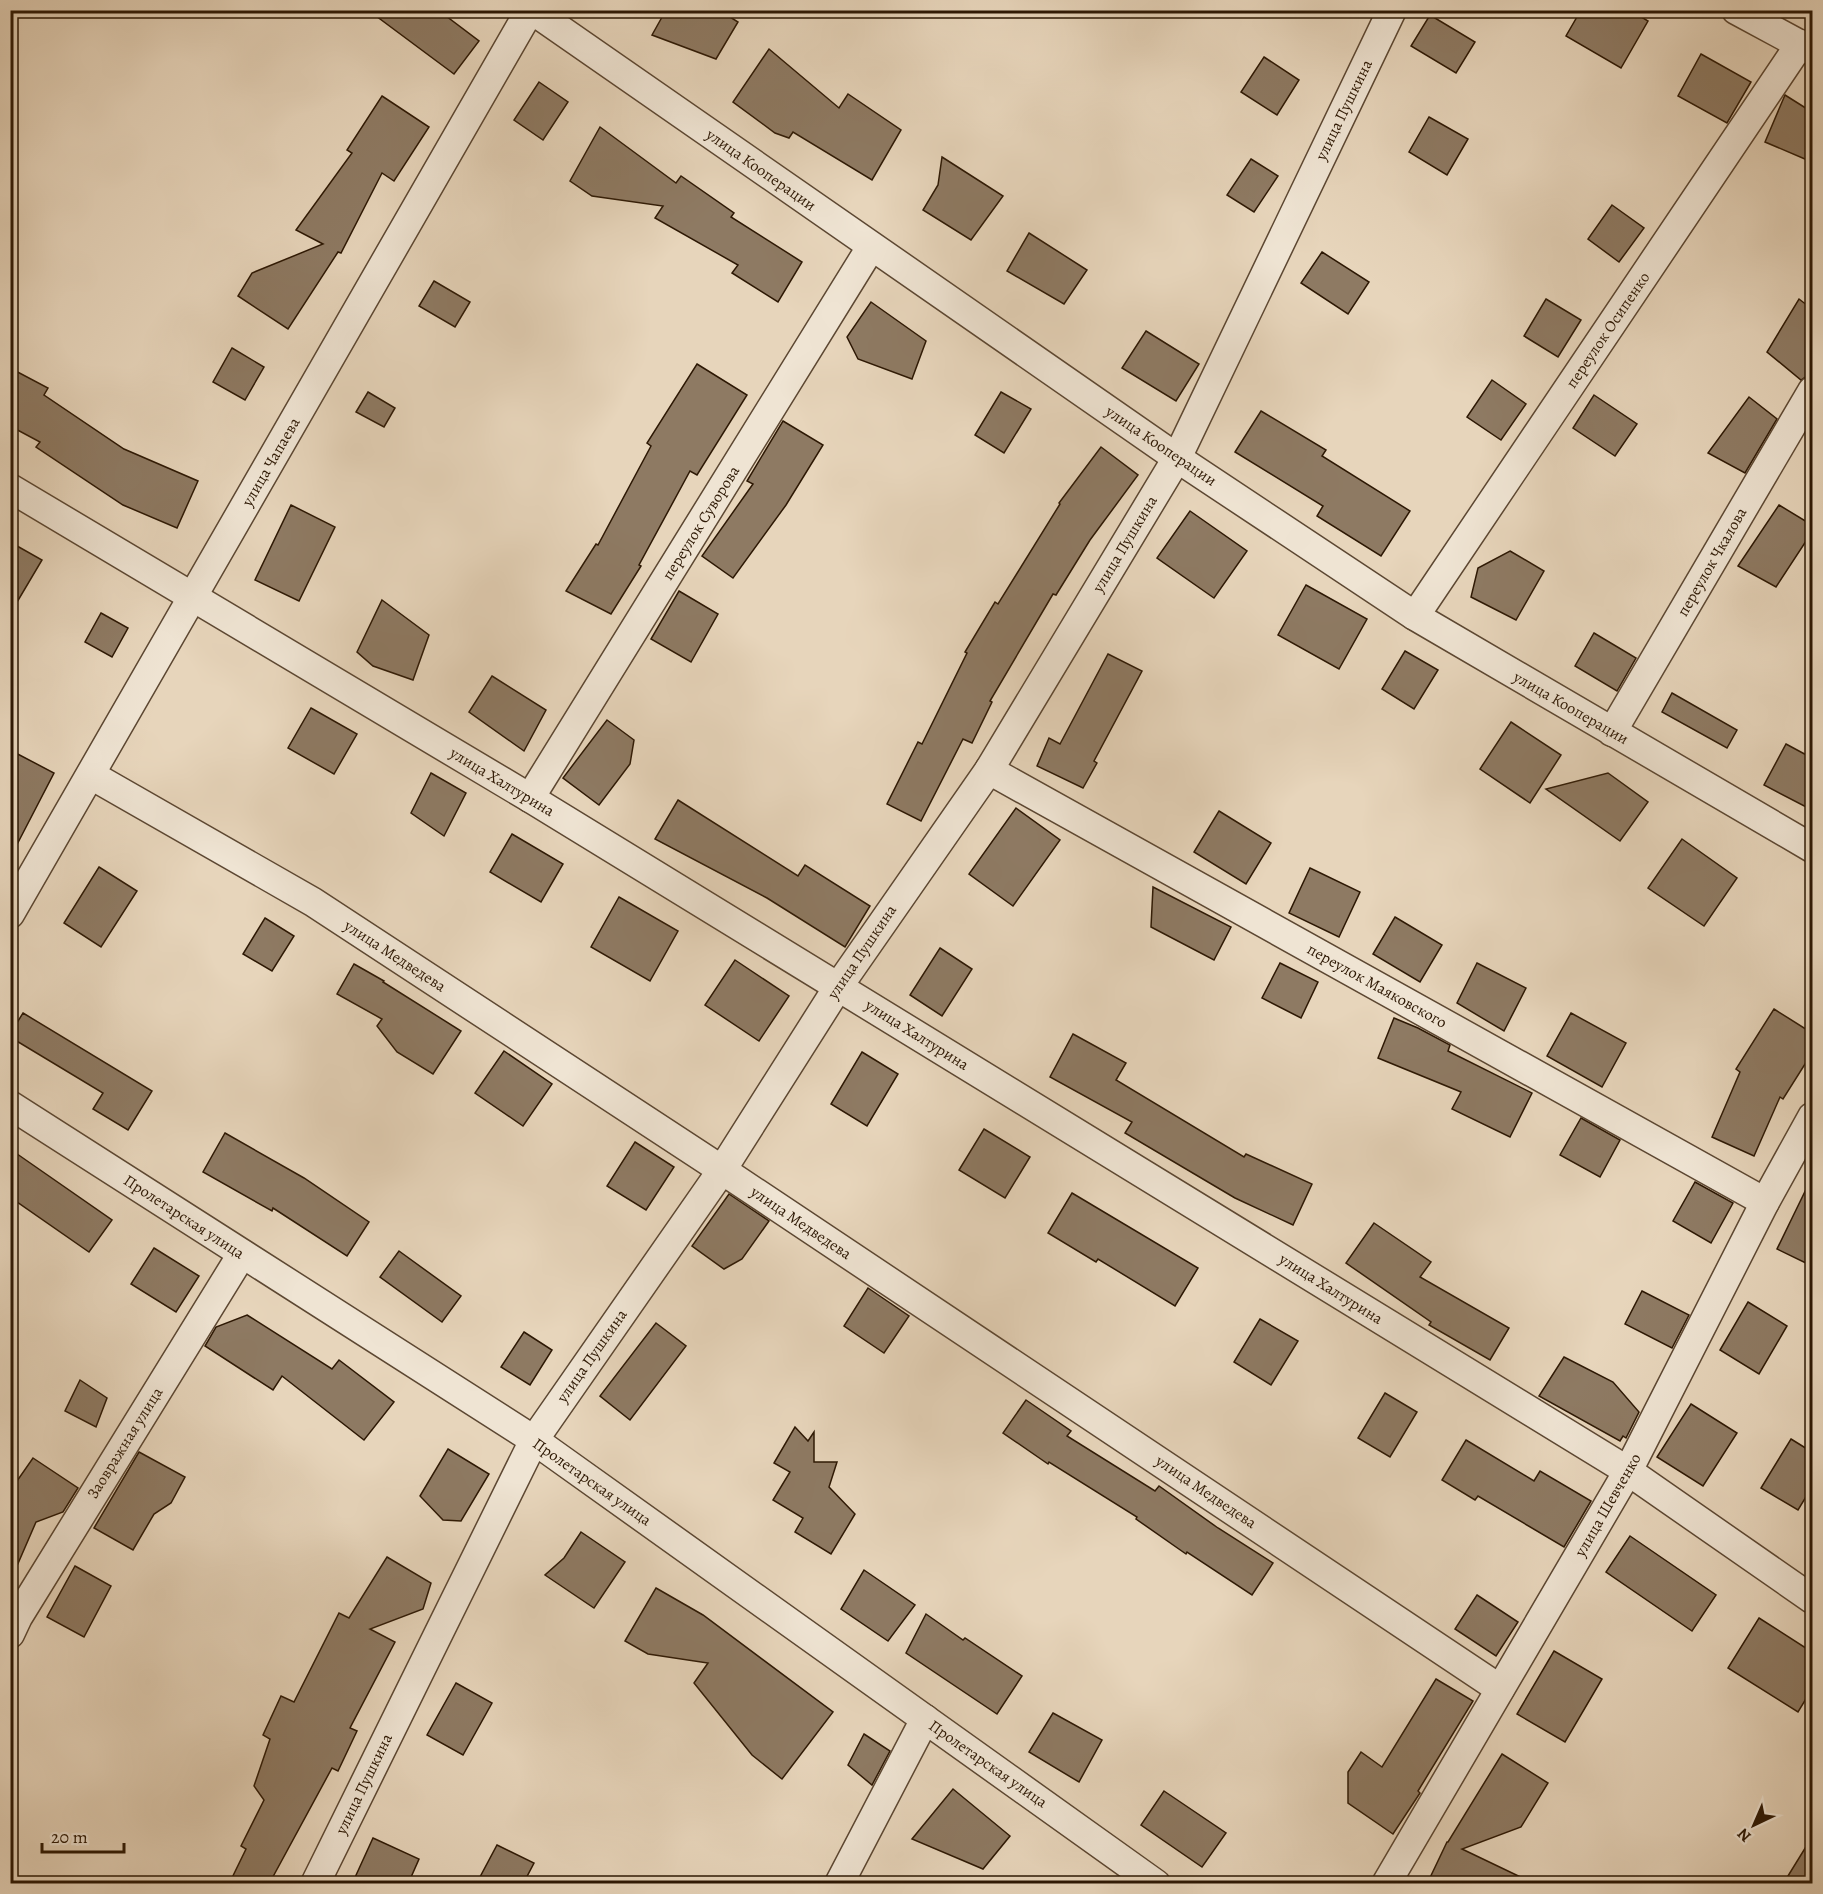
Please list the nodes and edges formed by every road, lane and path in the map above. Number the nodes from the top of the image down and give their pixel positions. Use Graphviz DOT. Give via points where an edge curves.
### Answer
graph roads {
  1 [pos="531,10"];
  2 [pos="1392,10"];
  3 [pos="1736,10"];
  4 [pos="1806,47"];
  5 [pos="871,247"];
  6 [pos="1812,391"];
  7 [pos="1177,458"];
  8 [pos="10,488"];
  9 [pos="193,598"];
  10 [pos="1415,616"];
  11 [pos="1612,732"];
  12 [pos="989,770"];
  13 [pos="91,775"];
  14 [pos="530,798"];
  15 [pos="1812,848"];
  16 [pos="19,879"];
  17 [pos="10,914"];
  18 [pos="838,987"];
  19 [pos="10,1106"];
  20 [pos="1812,1117"];
  21 [pos="722,1170"];
  22 [pos="1765,1202"];
  23 [pos="242,1254"];
  24 [pos="534,1440"];
  25 [pos="1628,1471"];
  26 [pos="1812,1599"];
  27 [pos="10,1634"];
  28 [pos="1500,1689"];
  29 [pos="925,1719"];
  30 [pos="315,1884"];
  31 [pos="839,1884"];
  32 [pos="1156,1884"];
  33 [pos="1386,1884"];
  1 -- 5 [label="street, улица Кооперации"];
  1 -- 9 [label="street, улица Чапаева"];
  2 -- 7 [label="street, улица Пушкина"];
  3 -- 4 [label="street"];
  4 -- 10 [label="street, переулок Осипенко"];
  5 -- 7 [label="street, улица Кооперации"];
  5 -- 14 [label="street, переулок Суворова"];
  6 -- 11 [label="street, переулок Чкалова"];
  7 -- 10 [label="street, улица Кооперации"];
  7 -- 12 [label="street, улица Пушкина"];
  8 -- 9 [label="street, улица Халтурина"];
  9 -- 13 [label="street, улица Чапаева"];
  9 -- 14 [label="street, улица Халтурина"];
  10 -- 11 [label="street, улица Кооперации"];
  11 -- 15 [label="street, улица Кооперации"];
  12 -- 18 [label="street, улица Пушкина"];
  12 -- 22 [label="street, переулок Маяковского"];
  13 -- 16 [label="street, улица Чапаева"];
  13 -- 21 [label="street, улица Медведева" via="313,902"];
  14 -- 18 [label="street, улица Халтурина"];
  16 -- 17 [label="street, улица Чапаева"];
  18 -- 21 [label="street, улица Пушкина"];
  18 -- 25 [label="street, улица Халтурина"];
  19 -- 23 [label="street, Пролетарская улица"];
  20 -- 22 [label="street, улица Шевченко"];
  21 -- 24 [label="street, улица Пушкина"];
  21 -- 28 [label="street, улица Медведева"];
  22 -- 25 [label="street, улица Шевченко"];
  23 -- 24 [label="street, Пролетарская улица"];
  23 -- 27 [label="street, Заовражная улица"];
  24 -- 29 [label="street, Пролетарская улица"];
  24 -- 30 [label="street, улица Пушкина"];
  25 -- 26 [label="street, улица Халтурина"];
  25 -- 28 [label="street, улица Шевченко"];
  28 -- 33 [label="street, улица Шевченко"];
  29 -- 31 [label="street"];
  29 -- 32 [label="street, Пролетарская улица"];
}
